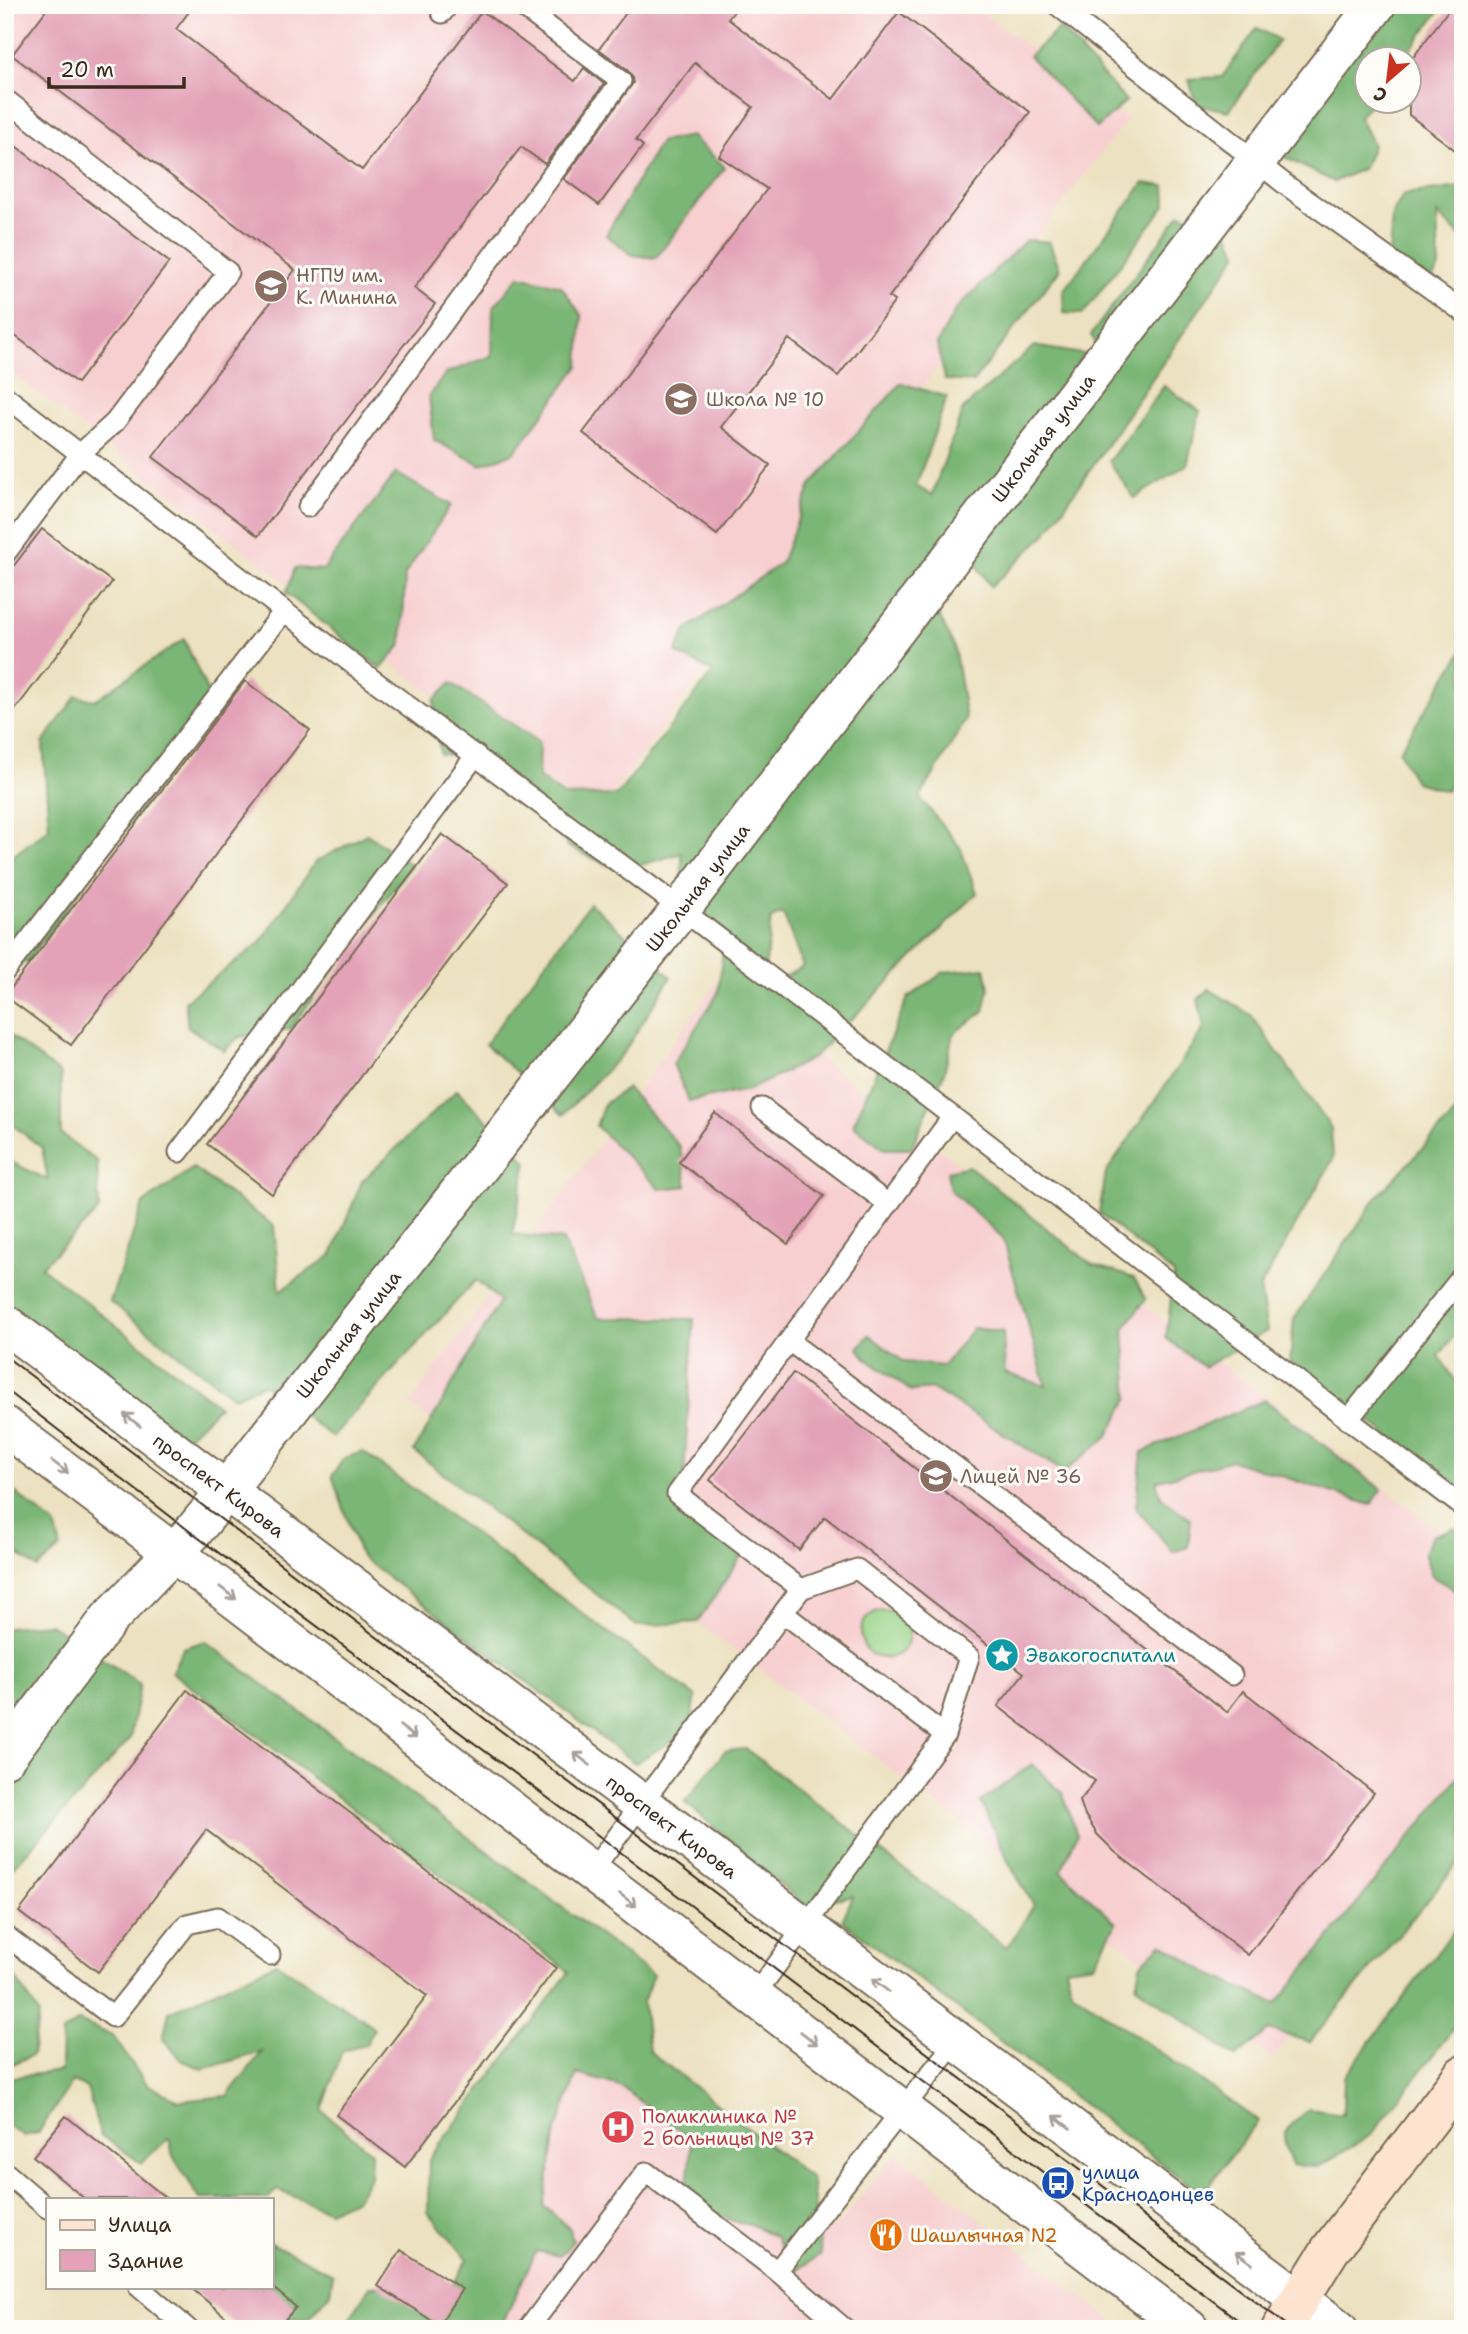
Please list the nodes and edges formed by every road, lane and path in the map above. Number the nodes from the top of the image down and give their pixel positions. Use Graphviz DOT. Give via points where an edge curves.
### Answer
graph roads {
  1 [pos="520,5"];
  2 [pos="1057,5"];
  3 [pos="1376,5"];
  4 [pos="5,99"];
  5 [pos="1257,162"];
  6 [pos="1463,312"];
  7 [pos="5,396"];
  8 [pos="81,453"];
  9 [pos="308,507"];
  10 [pos="5,554"];
  11 [pos="284,611"];
  12 [pos="476,755"];
  13 [pos="681,909"];
  14 [pos="5,971"];
  15 [pos="762,1108"];
  16 [pos="951,1117"];
  17 [pos="180,1152"];
  18 [pos="888,1204"];
  19 [pos="1463,1276"];
  20 [pos="5,1324"];
  21 [pos="789,1341"];
  22 [pos="1348,1420"];
  23 [pos="5,1426"];
  24 [pos="225,1491"];
  25 [pos="1463,1507"];
  26 [pos="173,1553"];
  27 [pos="801,1589"];
  28 [pos="783,1613"];
  29 [pos="1232,1675"];
  30 [pos="945,1734"];
  31 [pos="5,1758"];
  32 [pos="641,1804"];
  33 [pos="591,1872"];
  34 [pos="804,1928"];
  35 [pos="5,1935"];
  36 [pos="270,1955"];
  37 [pos="754,1996"];
  38 [pos="956,2042"];
  39 [pos="1463,2075"];
  40 [pos="901,2109"];
  41 [pos="5,2172"];
  42 [pos="46,2207"];
  43 [pos="777,2271"];
  44 [pos="140,2288"];
  45 [pos="1293,2319"];
  46 [pos="188,2329"];
  47 [pos="527,2329"];
  48 [pos="845,2329"];
  49 [pos="1189,2329"];
  50 [pos="1338,2329"];
  1 -- 9 [label="lane" via="621,81"];
  2 -- 5 [label="lane"];
  3 -- 5 [label="street, Школьная улица"];
  4 -- 8 [label="lane" via="228,272 115,422"];
  5 -- 6 [label="lane"];
  5 -- 13 [label="street, Школьная улица"];
  7 -- 8 [label="lane"];
  8 -- 10 [label="lane"];
  8 -- 11 [label="lane"];
  11 -- 12 [label="lane"];
  11 -- 14 [label="lane"];
  12 -- 13 [label="lane"];
  12 -- 17 [label="lane"];
  13 -- 16 [label="lane"];
  13 -- 24 [label="street, Школьная улица"];
  15 -- 18 [label="lane"];
  16 -- 18 [label="lane"];
  16 -- 22 [label="lane"];
  18 -- 21 [label="lane"];
  19 -- 22 [label="lane"];
  24 -- 20 [label="street, проспект Кирова, one-way"];
  21 -- 27 [label="lane" via="677,1494"];
  21 -- 29 [label="lane"];
  22 -- 25 [label="lane"];
  23 -- 26 [label="street, one-way"];
  24 -- 26 [label="street, Школьная улица"];
  32 -- 24 [label="street, проспект Кирова, one-way"];
  26 -- 31 [label="street, Школьная улица" via="109,1619"];
  26 -- 33 [label="street, one-way"];
  27 -- 28 [label="lane"];
  27 -- 30 [label="lane" via="858,1569 969,1657"];
  28 -- 30 [label="lane"];
  28 -- 32 [label="lane"];
  30 -- 34 [label="lane"];
  32 -- 33 [label="lane"];
  32 -- 34 [label="street, проспект Кирова"];
  33 -- 37 [label="street, one-way"];
  34 -- 37 [label="lane"];
  38 -- 34 [label="street, проспект Кирова, one-way"];
  35 -- 36 [label="lane" via="113,2017 187,1924 218,1917"];
  37 -- 40 [label="street, one-way"];
  38 -- 40 [label="lane"];
  45 -- 38 [label="street, проспект Кирова, one-way"];
  39 -- 45 [label="main road" via="1330,2250"];
  40 -- 43 [label="lane"];
  40 -- 49 [label="street"];
  41 -- 42 [label="lane"];
  43 -- 47 [label="lane" via="646,2172"];
  43 -- 48 [label="lane"];
  44 -- 46 [label="lane"];
  45 -- 50 [label="street, проспект Кирова"];
}
